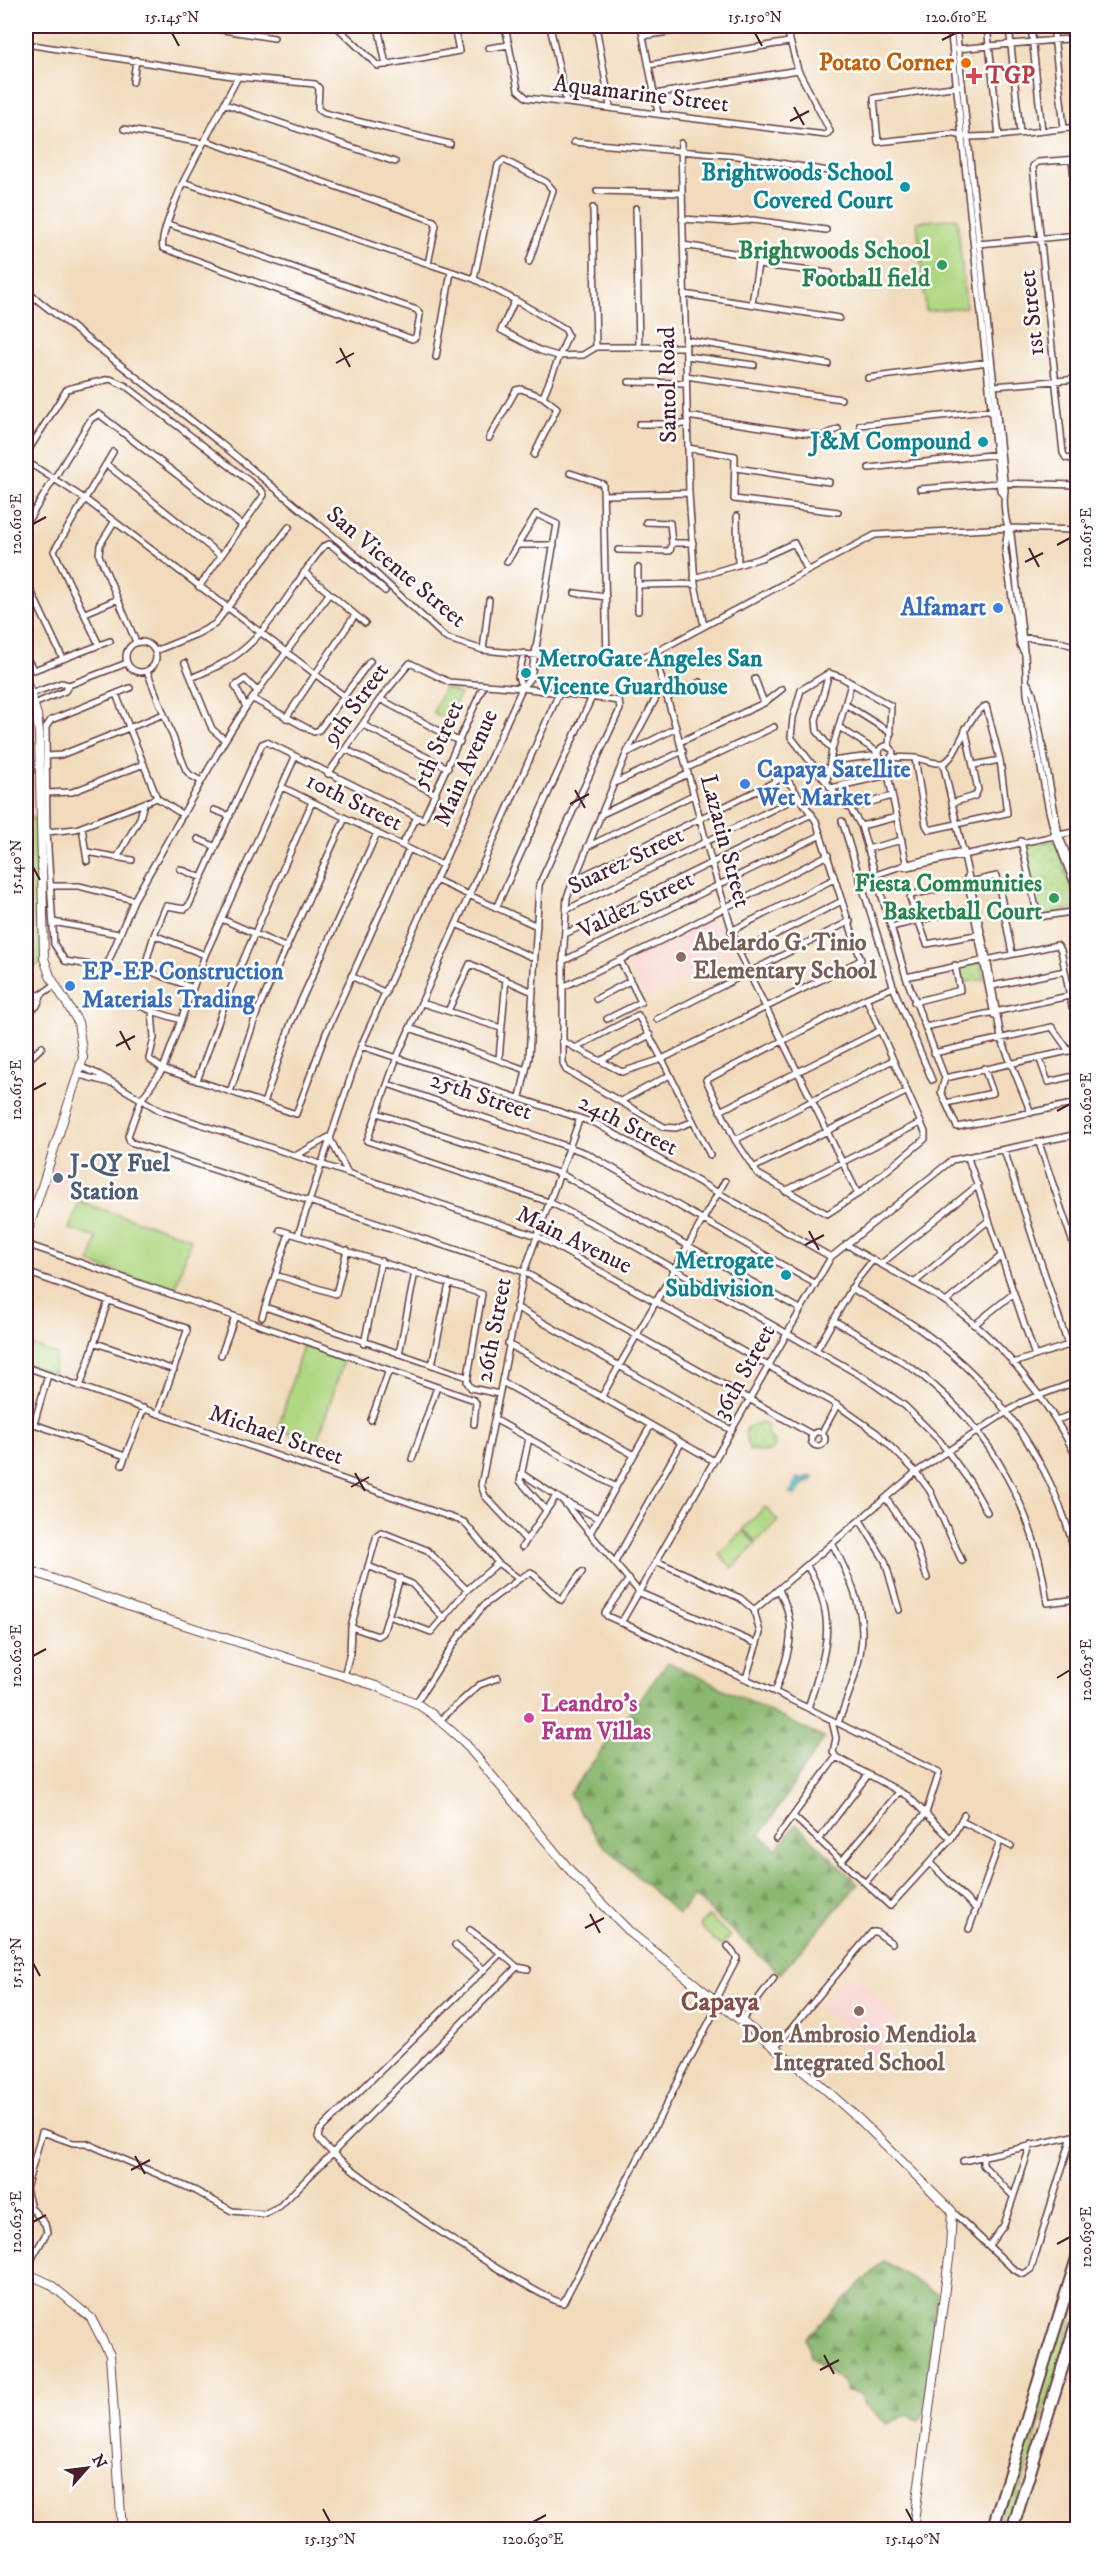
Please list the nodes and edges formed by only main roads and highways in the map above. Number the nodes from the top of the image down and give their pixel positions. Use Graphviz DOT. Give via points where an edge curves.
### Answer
graph roads {
  1 [pos="1077,2254"];
  2 [pos="1077,2317"];
  3 [pos="992,2529"];
  4 [pos="1012,2529"];
  1 -- 3 [label="highway"];
  2 -- 4 [label="highway"];
}
